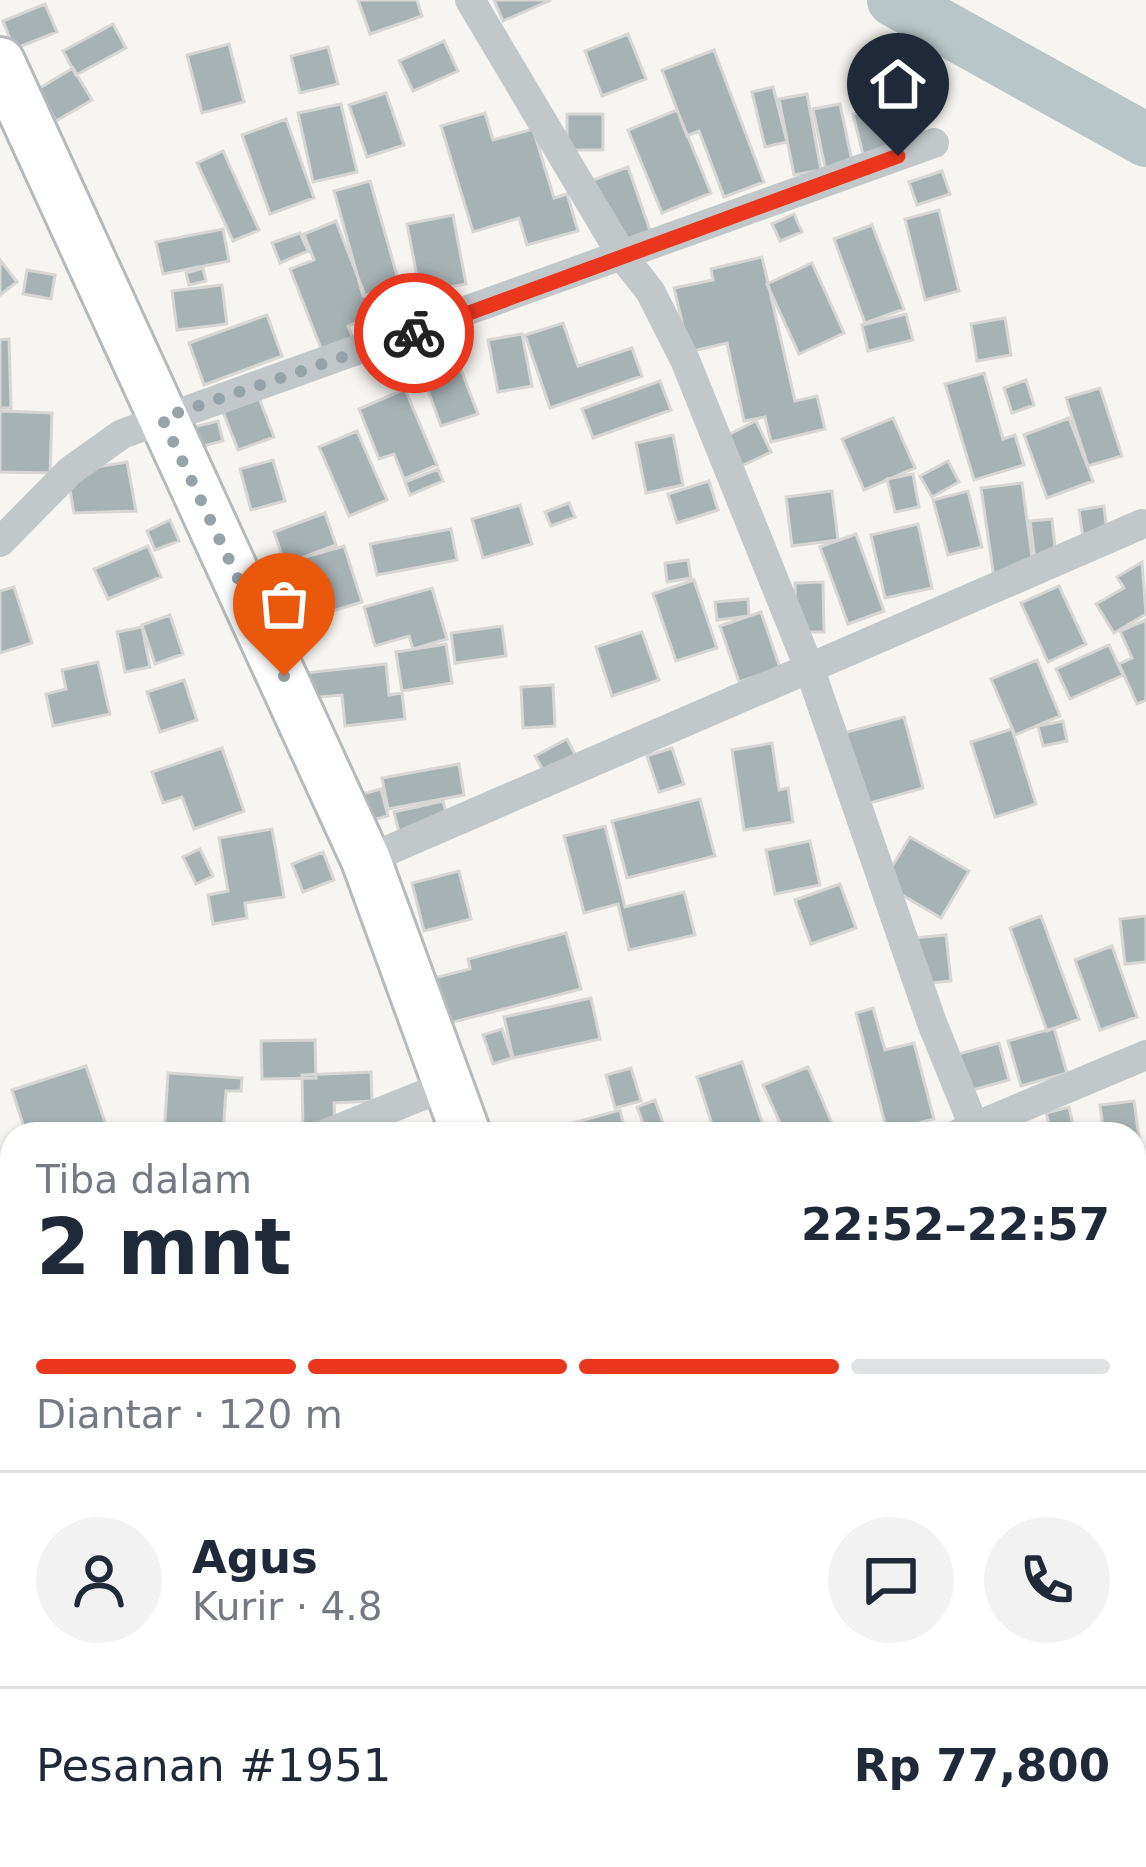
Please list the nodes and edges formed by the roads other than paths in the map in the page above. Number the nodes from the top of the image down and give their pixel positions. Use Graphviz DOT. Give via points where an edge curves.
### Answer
graph roads {
  1 [pos="470,0"];
  2 [pos="0,62"];
  3 [pos="934,142"];
  4 [pos="623,257"];
  5 [pos="162,418"];
  6 [pos="1142,524"];
  7 [pos="0,542"];
  8 [pos="810,670"];
  9 [pos="366,860"];
  10 [pos="1146,1055"];
  11 [pos="448,1085"];
  12 [pos="356,1122"];
  13 [pos="462,1122"];
  14 [pos="966,1122"];
  15 [pos="992,1122"];
  1 -- 4 [label="street"];
  2 -- 5 [label="main road"];
  3 -- 4 [label="street"];
  4 -- 5 [label="street"];
  4 -- 8 [label="street" via="685,360"];
  5 -- 7 [label="street" via="122,434 70,471"];
  5 -- 9 [label="main road"];
  6 -- 8 [label="street"];
  8 -- 9 [label="street"];
  8 -- 14 [label="street"];
  9 -- 11 [label="main road"];
  10 -- 15 [label="street"];
  11 -- 12 [label="street"];
  11 -- 13 [label="main road"];
}
